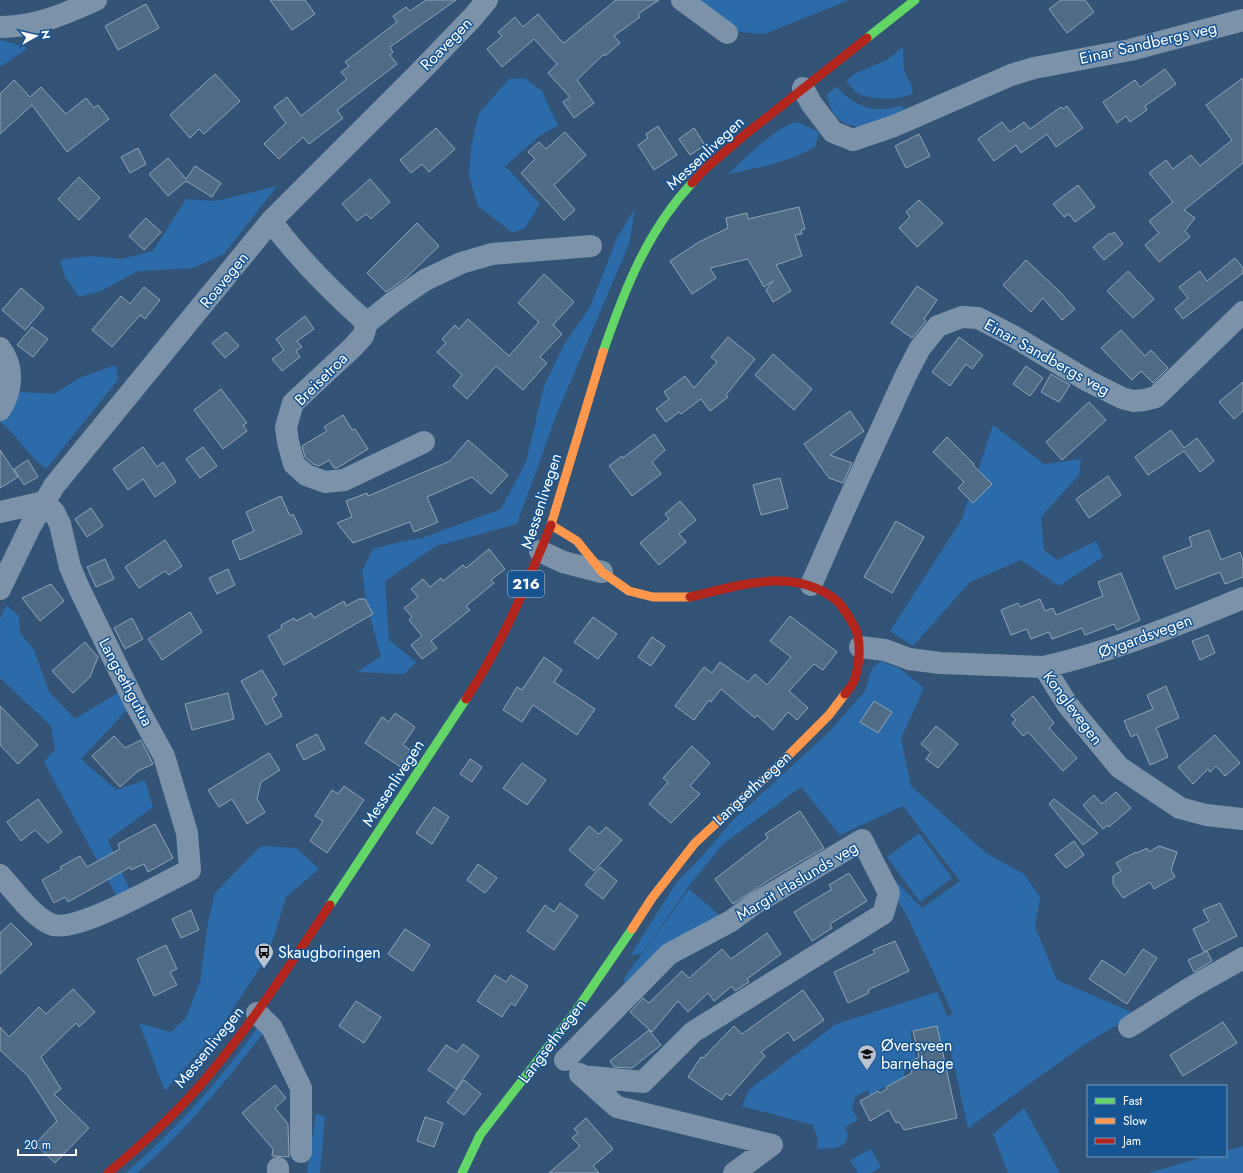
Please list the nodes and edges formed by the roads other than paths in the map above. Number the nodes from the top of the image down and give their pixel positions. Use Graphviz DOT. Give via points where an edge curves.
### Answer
graph roads {
  1 [pos="96,0"];
  2 [pos="487,0"];
  3 [pos="682,0"];
  4 [pos="915,0"];
  5 [pos="1243,20"];
  6 [pos="0,27"];
  7 [pos="727,33"];
  8 [pos="803,88"];
  9 [pos="271,222"];
  10 [pos="591,246"];
  11 [pos="1243,312"];
  12 [pos="368,323"];
  13 [pos="0,348"];
  14 [pos="0,410"];
  15 [pos="424,442"];
  16 [pos="44,502"];
  17 [pos="0,512"];
  18 [pos="551,525"];
  19 [pos="540,551"];
  20 [pos="602,572"];
  21 [pos="812,585"];
  22 [pos="0,589"];
  23 [pos="1243,598"];
  24 [pos="860,647"];
  25 [pos="1044,667"];
  26 [pos="1243,819"];
  27 [pos="0,875"];
  28 [pos="1243,958"];
  29 [pos="257,1013"];
  30 [pos="1129,1027"];
  31 [pos="557,1053"];
  32 [pos="582,1076"];
  33 [pos="301,1152"];
  34 [pos="108,1173"];
  35 [pos="462,1173"];
  36 [pos="734,1173"];
  1 -- 6 [label="street" via="57,17 14,27"];
  2 -- 9 [label="street, Roavegen" via="416,76"];
  3 -- 7 [label="street"];
  4 -- 8 [label="main road, Messenlivegen / 216"];
  5 -- 8 [label="street, Einar Sandbergs veg" via="1130,50 1017,73 894,126 853,140 833,132"];
  8 -- 18 [label="main road, Messenlivegen / 216" via="706,168 676,200 648,241 630,280 604,350"];
  9 -- 12 [label="street" via="300,257"];
  9 -- 16 [label="street, Roavegen" via="54,486"];
  10 -- 12 [label="street, Breisetroa" via="492,254 461,263 425,280"];
  11 -- 21 [label="street, Einar Sandbergs veg" via="1156,397 1139,401 1115,395 978,318 962,317 938,326 920,348 906,375"];
  12 -- 15 [label="street, Breisetroa" via="363,336 353,348 293,403 286,427 294,464 306,475 325,482 344,480"];
  13 -- 14 [label="street" via="6,355 11,377 10,392"];
  16 -- 17 [label="street"];
  16 -- 22 [label="street, Roavegen"];
  16 -- 27 [label="street, Langsethgutua" via="54,512 60,524 68,559 79,588 164,756 188,833 190,870 88,919 63,926 52,925 39,918"];
  18 -- 19 [label="main road, Messenlivegen / 216"];
  18 -- 20 [label="main road, Langsethvegen" via="577,541"];
  19 -- 20 [label="street, Langsethvegen" via="563,562"];
  19 -- 29 [label="main road, Messenlivegen / 216" via="478,681"];
  20 -- 21 [label="main road, Langsethvegen" via="629,591 653,597 684,598 754,583 784,581"];
  21 -- 24 [label="main road, Langsethvegen" via="837,601 858,633"];
  23 -- 25 [label="street, Øygardsvegen" via="1126,644 1080,659"];
  24 -- 25 [label="street, Konglevegen" via="886,650 909,659 940,663"];
  24 -- 31 [label="main road, Langsethvegen" via="854,682 829,715 695,842 652,898 579,1006"];
  25 -- 26 [label="street, Konglevegen" via="1066,704 1119,766 1180,808 1206,815"];
  28 -- 30 [label="street"];
  29 -- 33 [label="street" via="272,1028 301,1088"];
  29 -- 34 [label="main road, Messenlivegen / 216" via="208,1076 156,1132"];
  31 -- 32 [label="street"];
  31 -- 32 [label="street, Margit Haslunds veg" via="669,954 731,921 754,904 862,840 889,893 884,914 693,1032 643,1082"];
  31 -- 35 [label="main road, Langsethvegen" via="480,1136"];
  32 -- 36 [label="street" via="617,1107 772,1145"];
}
